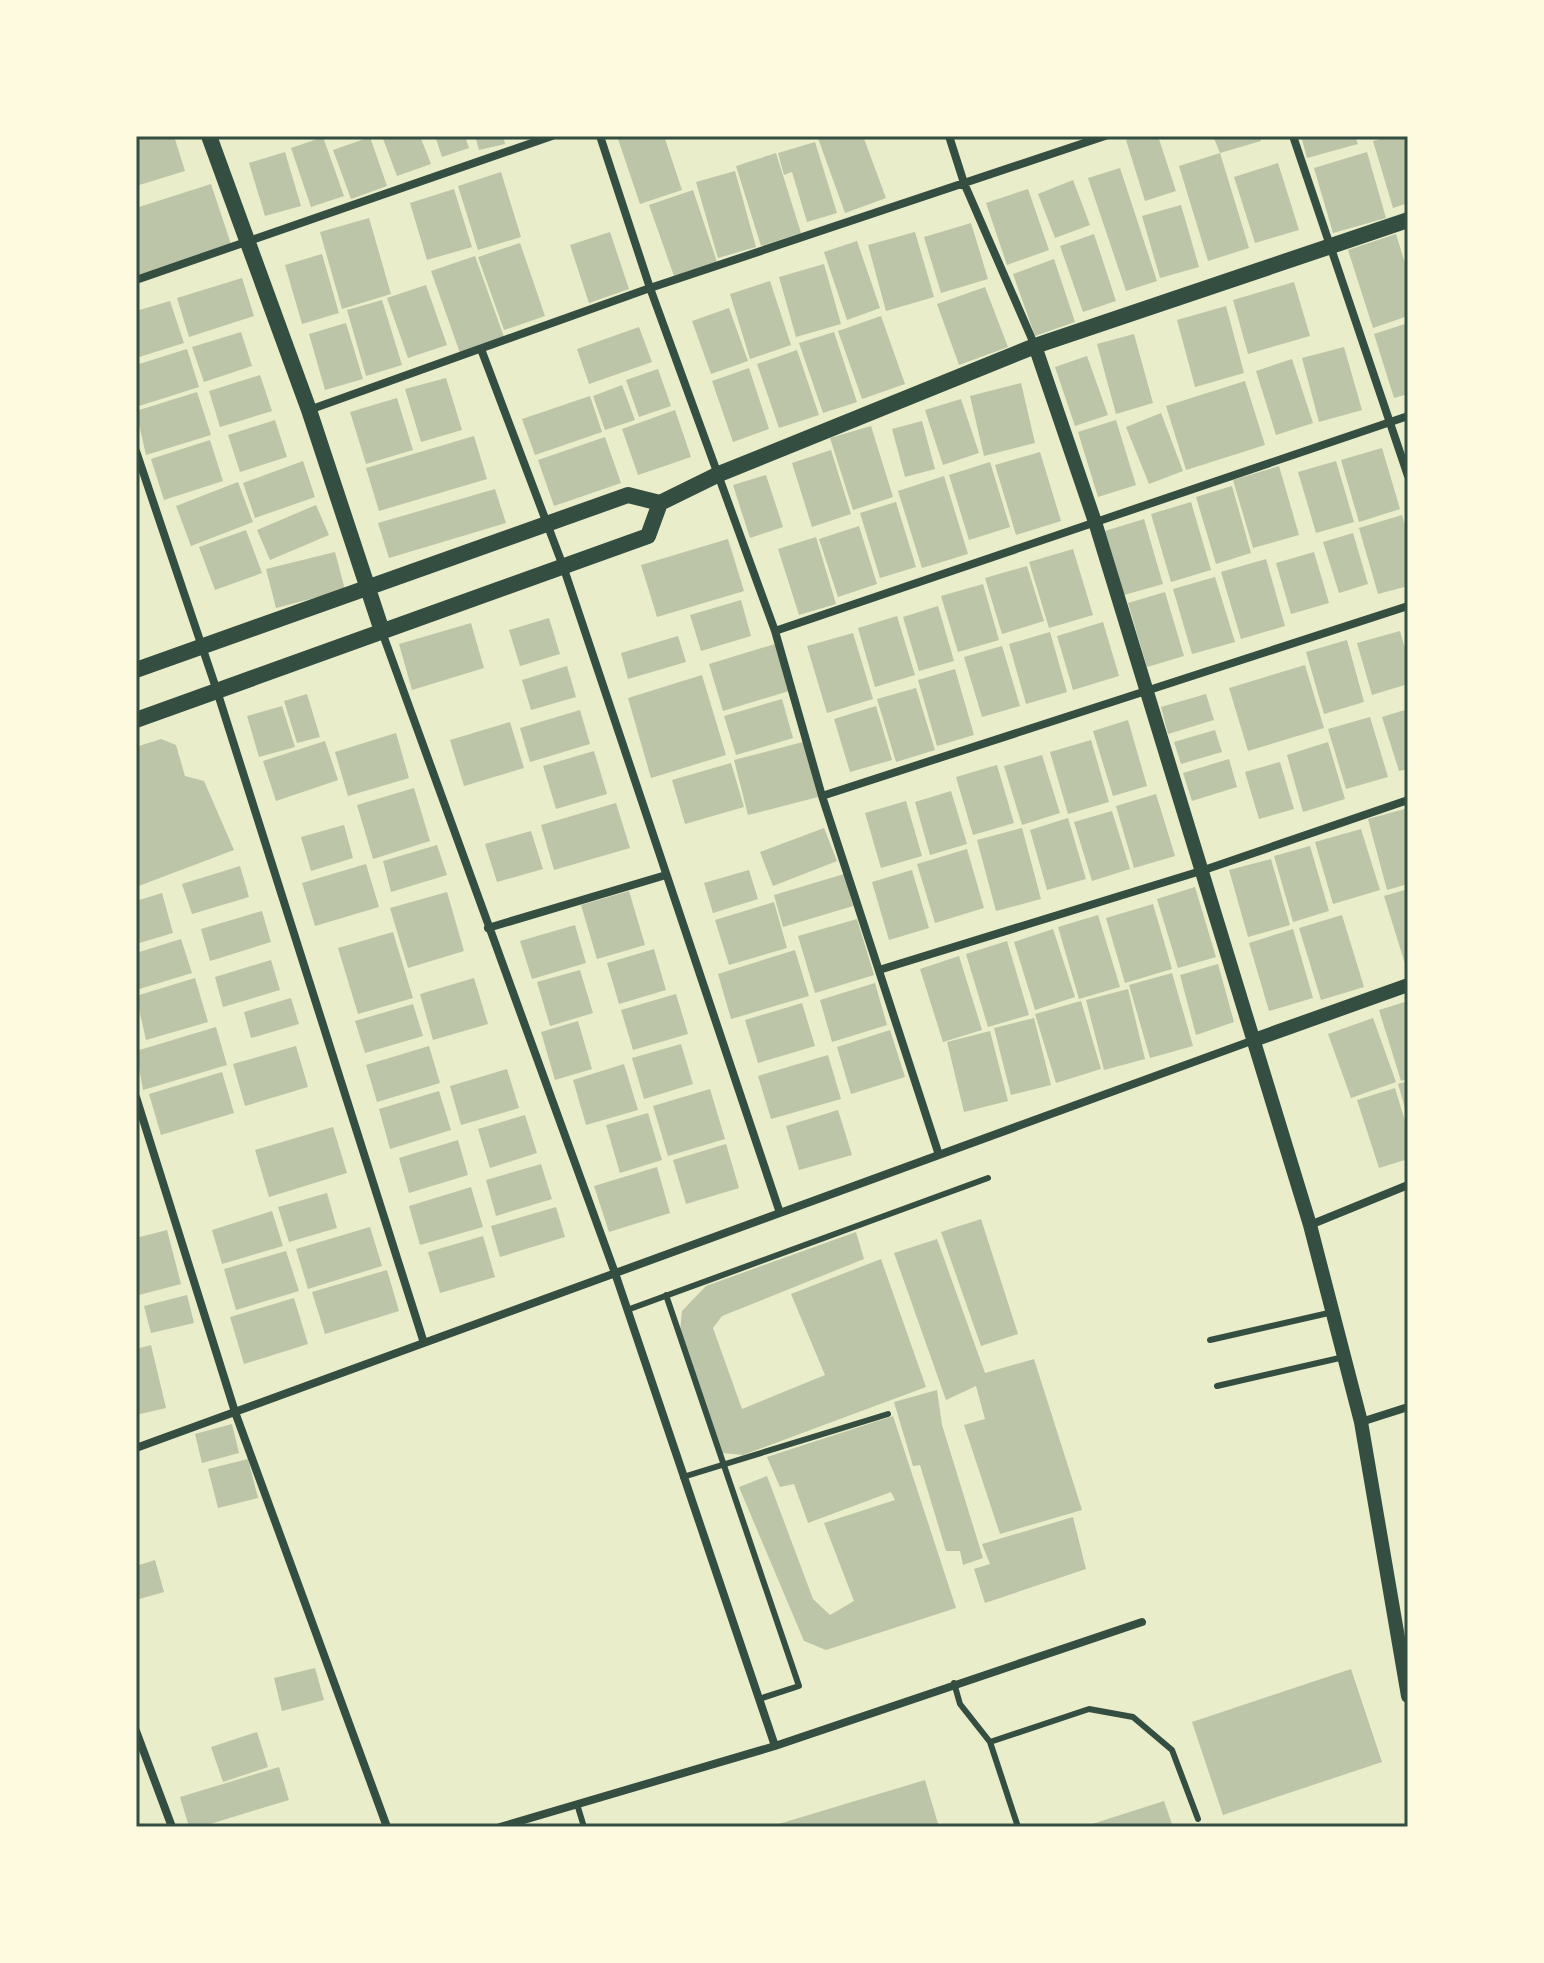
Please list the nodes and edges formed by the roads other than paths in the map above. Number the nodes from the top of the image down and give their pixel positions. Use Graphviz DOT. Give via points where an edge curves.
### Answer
graph roads {
  1 [pos="209,136"];
  2 [pos="552,136"];
  3 [pos="600,136"];
  4 [pos="949,136"];
  5 [pos="1105,136"];
  6 [pos="1293,136"];
  7 [pos="964,183"];
  8 [pos="1408,220"];
  9 [pos="248,241"];
  10 [pos="1327,247"];
  11 [pos="136,280"];
  12 [pos="650,288"];
  13 [pos="1035,346"];
  14 [pos="481,349"];
  15 [pos="309,410"];
  16 [pos="1408,416"];
  17 [pos="1388,422"];
  18 [pos="136,451"];
  19 [pos="719,474"];
  20 [pos="1408,476"];
  21 [pos="660,503"];
  22 [pos="1095,522"];
  23 [pos="547,524"];
  24 [pos="563,566"];
  25 [pos="367,588"];
  26 [pos="1408,606"];
  27 [pos="382,631"];
  28 [pos="775,631"];
  29 [pos="202,646"];
  30 [pos="136,670"];
  31 [pos="1147,690"];
  32 [pos="217,691"];
  33 [pos="136,720"];
  34 [pos="822,796"];
  35 [pos="1408,800"];
  36 [pos="1204,870"];
  37 [pos="666,875"];
  38 [pos="488,928"];
  39 [pos="879,970"];
  40 [pos="1408,985"];
  41 [pos="1254,1040"];
  42 [pos="136,1097"];
  43 [pos="939,1155"];
  44 [pos="988,1178"];
  45 [pos="1408,1185"];
  46 [pos="780,1213"];
  47 [pos="1310,1225"];
  48 [pos="615,1273"];
  49 [pos="666,1295"];
  50 [pos="627,1310"];
  51 [pos="1333,1312"];
  52 [pos="1210,1340"];
  53 [pos="424,1343"];
  54 [pos="1344,1357"];
  55 [pos="1217,1386"];
  56 [pos="1408,1407"];
  57 [pos="235,1412"];
  58 [pos="888,1414"];
  59 [pos="1361,1422"];
  60 [pos="136,1448"];
  61 [pos="724,1465"];
  62 [pos="683,1477"];
  63 [pos="1142,1622"];
  64 [pos="954,1683"];
  65 [pos="1408,1690"];
  66 [pos="759,1699"];
  67 [pos="136,1731"];
  68 [pos="990,1742"];
  69 [pos="775,1746"];
  70 [pos="577,1804"];
  71 [pos="1198,1819"];
  72 [pos="172,1827"];
  73 [pos="387,1827"];
  74 [pos="500,1827"];
  75 [pos="584,1827"];
  76 [pos="1018,1827"];
  1 -- 9 [label="main road"];
  2 -- 9 [label="street"];
  3 -- 12 [label="street"];
  4 -- 7 [label="street"];
  5 -- 7 [label="street"];
  6 -- 10 [label="street"];
  7 -- 12 [label="street"];
  7 -- 13 [label="street"];
  8 -- 10 [label="main road"];
  9 -- 11 [label="street"];
  9 -- 15 [label="main road"];
  10 -- 13 [label="main road"];
  10 -- 17 [label="street"];
  12 -- 14 [label="street"];
  12 -- 19 [label="street"];
  13 -- 19 [label="main road"];
  13 -- 22 [label="street"];
  14 -- 15 [label="street"];
  14 -- 23 [label="street"];
  15 -- 25 [label="main road"];
  16 -- 17 [label="street"];
  17 -- 20 [label="street"];
  17 -- 22 [label="street"];
  18 -- 29 [label="street"];
  19 -- 21 [label="main road"];
  19 -- 28 [label="street"];
  21 -- 23 [label="main road" via="628,495"];
  21 -- 24 [label="main road" via="648,536"];
  22 -- 28 [label="street"];
  22 -- 31 [label="street"];
  23 -- 24 [label="street"];
  23 -- 25 [label="main road"];
  24 -- 27 [label="main road"];
  24 -- 37 [label="street"];
  25 -- 27 [label="main road"];
  25 -- 29 [label="main road"];
  26 -- 31 [label="street"];
  27 -- 32 [label="main road"];
  27 -- 38 [label="street"];
  28 -- 34 [label="street"];
  29 -- 30 [label="main road"];
  29 -- 32 [label="street"];
  31 -- 34 [label="street"];
  31 -- 36 [label="street"];
  32 -- 33 [label="main road"];
  32 -- 53 [label="street"];
  34 -- 39 [label="street"];
  35 -- 36 [label="street"];
  36 -- 39 [label="street"];
  36 -- 41 [label="street"];
  37 -- 38 [label="street"];
  37 -- 46 [label="street"];
  38 -- 48 [label="street"];
  39 -- 43 [label="street"];
  40 -- 41 [label="street"];
  41 -- 43 [label="street"];
  41 -- 47 [label="street"];
  42 -- 57 [label="street"];
  43 -- 46 [label="street"];
  44 -- 49 [label="lane"];
  45 -- 47 [label="street"];
  46 -- 48 [label="street"];
  47 -- 51 [label="street"];
  48 -- 50 [label="street"];
  48 -- 53 [label="street"];
  49 -- 50 [label="lane"];
  49 -- 61 [label="lane"];
  50 -- 62 [label="street"];
  51 -- 52 [label="lane"];
  51 -- 54 [label="street"];
  53 -- 57 [label="street"];
  54 -- 55 [label="lane"];
  54 -- 59 [label="street"];
  56 -- 59 [label="street"];
  57 -- 60 [label="street"];
  57 -- 73 [label="street"];
  58 -- 61 [label="lane"];
  59 -- 65 [label="street"];
  61 -- 62 [label="lane"];
  61 -- 66 [label="lane" via="799,1686"];
  62 -- 66 [label="street"];
  63 -- 64 [label="street"];
  64 -- 68 [label="lane" via="960,1704"];
  64 -- 69 [label="street"];
  66 -- 69 [label="street"];
  67 -- 72 [label="street"];
  68 -- 71 [label="lane" via="1089,1709 1133,1717 1172,1750"];
  68 -- 76 [label="lane"];
  69 -- 70 [label="street"];
  70 -- 74 [label="street"];
  70 -- 75 [label="lane"];
}
